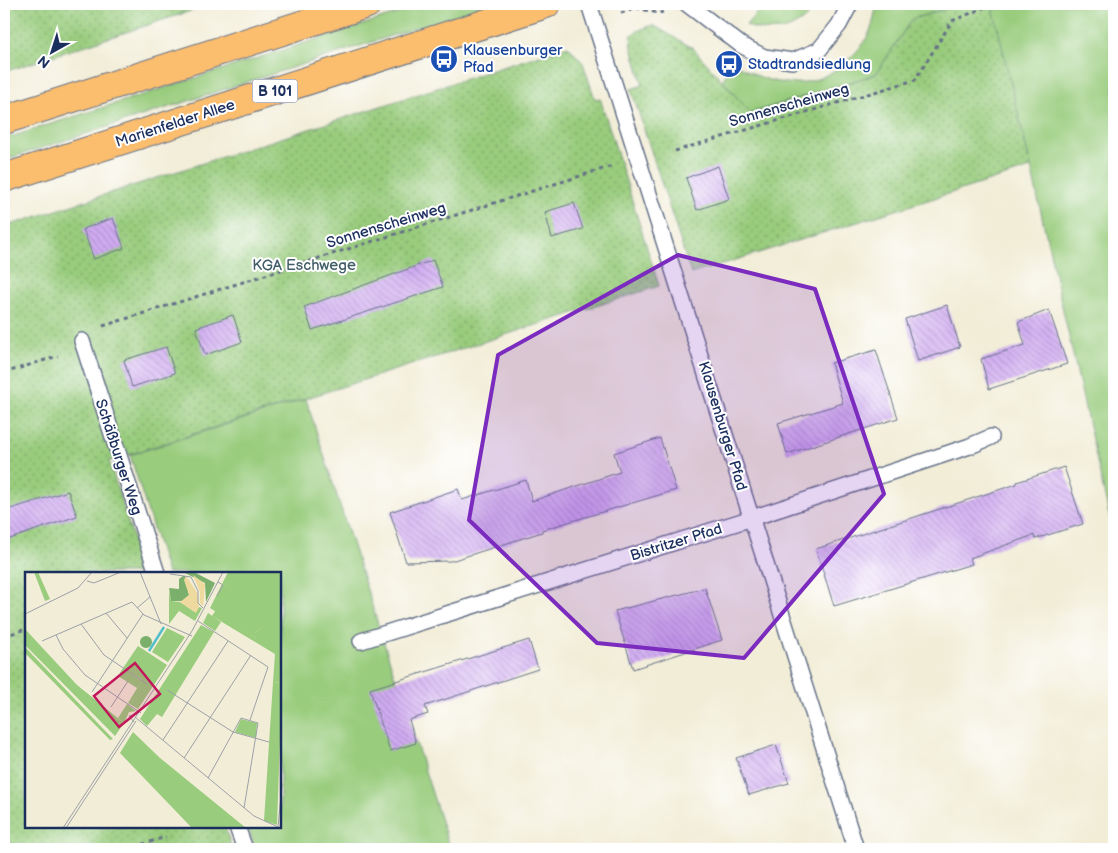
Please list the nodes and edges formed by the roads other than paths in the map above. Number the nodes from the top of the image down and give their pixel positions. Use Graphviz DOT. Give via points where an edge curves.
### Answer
graph roads {
  1 [pos="367,4"];
  2 [pos="546,4"];
  3 [pos="589,4"];
  4 [pos="687,4"];
  5 [pos="850,4"];
  6 [pos="4,120"];
  7 [pos="4,178"];
  8 [pos="82,341"];
  9 [pos="991,438"];
  10 [pos="752,518"];
  11 [pos="157,572"];
  12 [pos="361,641"];
  13 [pos="238,828"];
  14 [pos="245,849"];
  15 [pos="856,849"];
  1 -- 6 [label="main road"];
  2 -- 7 [label="main road, Marienfelder Allee / B 101"];
  3 -- 10 [label="lane, Klausenburger Pfad"];
  4 -- 5 [label="lane" via="741,45 764,57 792,61 819,50 839,25"];
  8 -- 11 [label="lane, Schäßburger Weg"];
  9 -- 10 [label="lane, Bistritzer Pfad"];
  10 -- 12 [label="lane, Bistritzer Pfad"];
  10 -- 15 [label="lane, Klausenburger Pfad"];
  13 -- 14 [label="lane"];
}
